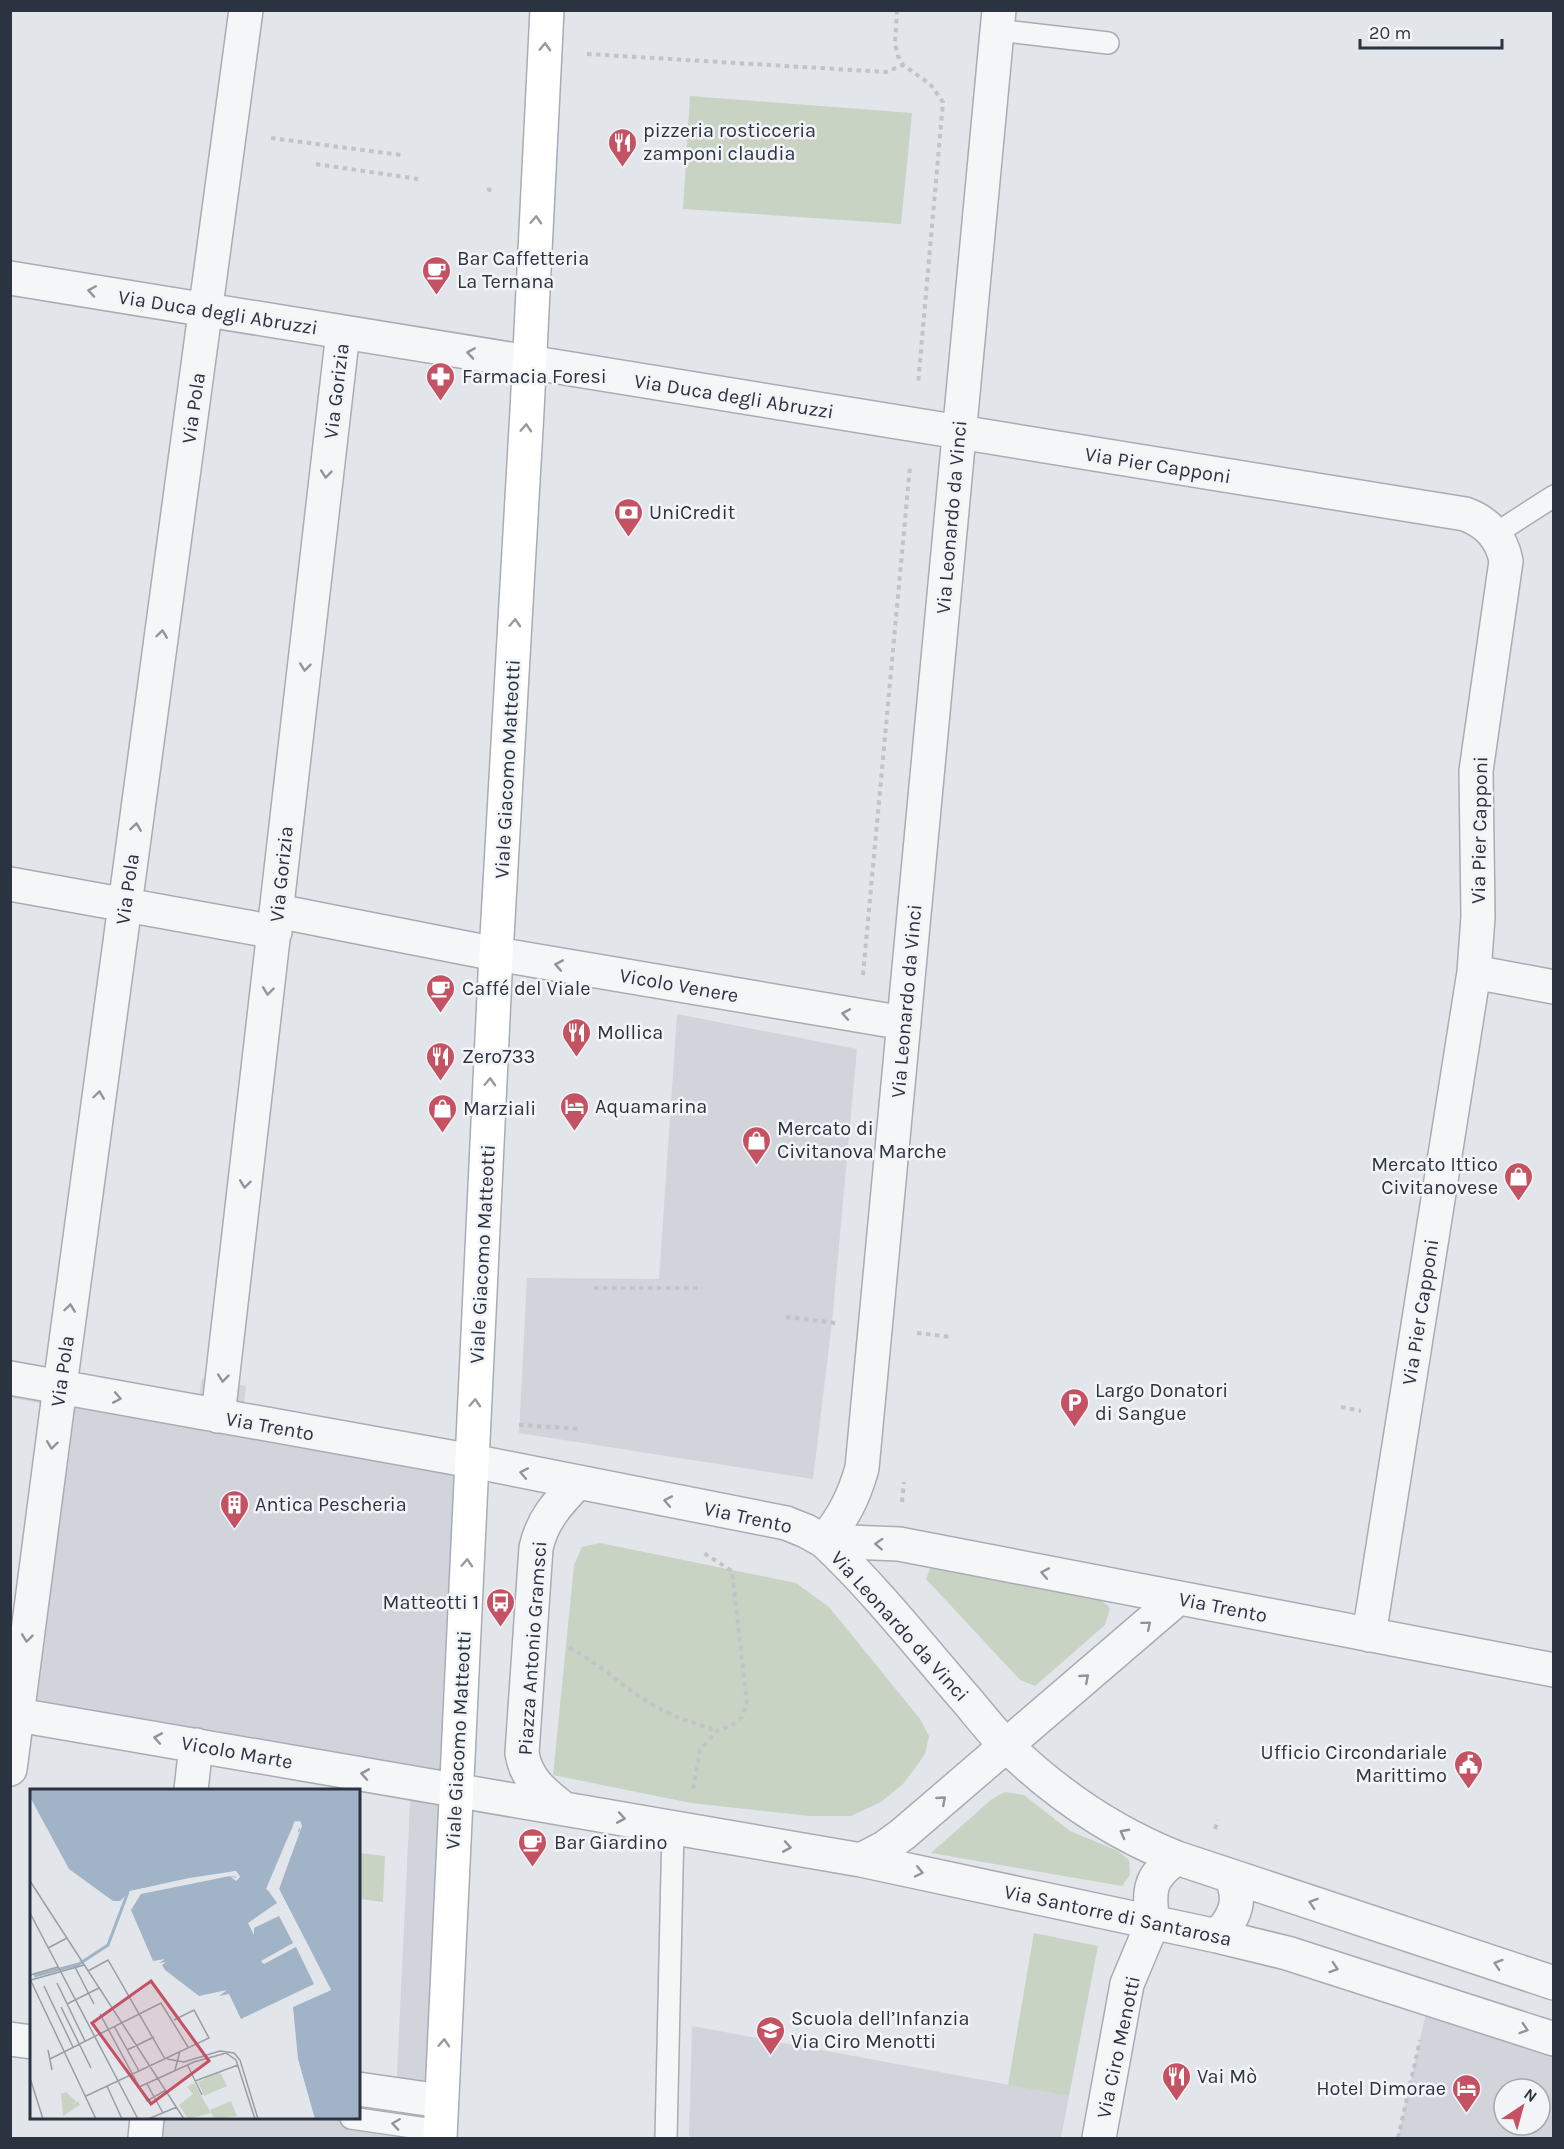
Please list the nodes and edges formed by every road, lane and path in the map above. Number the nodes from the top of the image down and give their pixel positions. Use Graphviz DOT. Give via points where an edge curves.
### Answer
graph roads {
  1 [pos="246,10"];
  2 [pos="547,10"];
  3 [pos="897,10"];
  4 [pos="998,20"];
  5 [pos="1108,43"];
  6 [pos="587,54"];
  7 [pos="903,65"];
  8 [pos="230,133"];
  9 [pos="401,155"];
  10 [pos="316,164"];
  11 [pos="418,179"];
  12 [pos="487,189"];
  13 [pos="494,191"];
  14 [pos="10,278"];
  15 [pos="206,310"];
  16 [pos="343,332"];
  17 [pos="529,362"];
  18 [pos="914,425"];
  19 [pos="959,432"];
  20 [pos="1554,496"];
  21 [pos="1495,534"];
  22 [pos="10,884"];
  23 [pos="125,906"];
  24 [pos="276,922"];
  25 [pos="496,954"];
  26 [pos="1474,972"];
  27 [pos="862,981"];
  28 [pos="1554,987"];
  29 [pos="904,1023"];
  30 [pos="594,1288"];
  31 [pos="703,1288"];
  32 [pos="786,1317"];
  33 [pos="832,1322"];
  34 [pos="919,1333"];
  35 [pos="951,1337"];
  36 [pos="10,1378"];
  37 [pos="60,1387"];
  38 [pos="218,1416"];
  39 [pos="519,1425"];
  40 [pos="581,1429"];
  41 [pos="472,1461"];
  42 [pos="577,1483"];
  43 [pos="824,1541"];
  44 [pos="702,1552"];
  45 [pos="1178,1598"];
  46 [pos="1369,1635"];
  47 [pos="566,1646"];
  48 [pos="1554,1670"];
  49 [pos="717,1731"];
  50 [pos="13,1742"];
  51 [pos="196,1745"];
  52 [pos="1006,1745"];
  53 [pos="190,1789"];
  54 [pos="456,1790"];
  55 [pos="693,1792"];
  56 [pos="564,1809"];
  57 [pos="673,1827"];
  58 [pos="1177,1858"];
  59 [pos="861,1860"];
  60 [pos="1230,1876"];
  61 [pos="1153,1922"];
  62 [pos="1217,1936"];
  63 [pos="1554,1983"];
  64 [pos="10,2039"];
  65 [pos="1554,2039"];
  66 [pos="30,2042"];
  67 [pos="1415,2059"];
  68 [pos="360,2090"];
  69 [pos="147,2119"];
  70 [pos="360,2119"];
  71 [pos="440,2124"];
  72 [pos="145,2139"];
  73 [pos="666,2139"];
  74 [pos="1099,2139"];
  75 [pos="1398,2139"];
  1 -- 8 [label="street, Via Pola"];
  17 -- 2 [label="street, Viale Giacomo Matteotti, one-way"];
  3 -- 7 [label="path" via="895,44"];
  4 -- 5 [label="lane"];
  4 -- 19 [label="street, Via Leonardo da Vinci"];
  6 -- 7 [label="path" via="886,72"];
  7 -- 18 [label="path" via="930,84 944,102"];
  8 -- 9 [label="path"];
  8 -- 15 [label="street, Via Pola"];
  10 -- 11 [label="path"];
  12 -- 13 [label="path"];
  15 -- 14 [label="street, Via Duca degli Abruzzi, one-way"];
  15 -- 16 [label="street, Via Duca degli Abruzzi"];
  23 -- 15 [label="street, Via Pola, one-way"];
  17 -- 16 [label="street, Via Duca degli Abruzzi, one-way"];
  16 -- 24 [label="street, Via Gorizia, one-way"];
  17 -- 18 [label="street, Via Duca degli Abruzzi"];
  25 -- 17 [label="street, Viale Giacomo Matteotti, one-way"];
  18 -- 19 [label="street, Via Duca degli Abruzzi"];
  18 -- 27 [label="path"];
  19 -- 21 [label="street, Via Pier Capponi" via="1465,514"];
  19 -- 29 [label="street, Via Leonardo da Vinci"];
  20 -- 21 [label="lane"];
  21 -- 26 [label="street, Via Pier Capponi" via="1506,561 1476,771 1478,917"];
  22 -- 23 [label="street, Vicolo Venere"];
  23 -- 24 [label="street, Vicolo Venere"];
  37 -- 23 [label="street, Via Pola, one-way"];
  24 -- 25 [label="street, Vicolo Venere"];
  24 -- 38 [label="street, Via Gorizia, one-way"];
  29 -- 25 [label="street, Vicolo Venere, one-way"];
  41 -- 25 [label="street, Viale Giacomo Matteotti, one-way"];
  26 -- 28 [label="street"];
  26 -- 46 [label="street, Via Pier Capponi"];
  29 -- 43 [label="street, Via Leonardo da Vinci" via="862,1468 848,1507"];
  30 -- 31 [label="path"];
  32 -- 33 [label="path"];
  34 -- 35 [label="path"];
  36 -- 37 [label="street, Via Trento"];
  37 -- 38 [label="street, Via Trento, one-way"];
  37 -- 50 [label="street, Via Pola, one-way"];
  38 -- 41 [label="street, Via Trento"];
  39 -- 40 [label="path"];
  42 -- 41 [label="street, Via Trento, one-way"];
  54 -- 41 [label="street, Viale Giacomo Matteotti, one-way"];
  43 -- 42 [label="street, Via Trento, one-way" via="786,1523"];
  42 -- 56 [label="street, Piazza Antonio Gramsci" via="545,1520 539,1533 522,1753 532,1780"];
  45 -- 43 [label="street, Via Trento, one-way" via="899,1544"];
  43 -- 52 [label="street, Via Leonardo da Vinci"];
  44 -- 49 [label="path" via="732,1571 747,1690 741,1718"];
  45 -- 46 [label="street, Via Trento"];
  52 -- 45 [label="street, one-way"];
  46 -- 48 [label="street, Via Trento"];
  47 -- 49 [label="path" via="669,1714"];
  49 -- 55 [label="path" via="700,1750"];
  51 -- 50 [label="street, Vicolo Marte, one-way"];
  51 -- 53 [label="street"];
  54 -- 51 [label="street, Vicolo Marte, one-way"];
  58 -- 52 [label="street, Via Leonardo da Vinci, one-way" via="1085,1809"];
  59 -- 52 [label="street, one-way" via="884,1848"];
  54 -- 56 [label="street, Via Santorre di Santarosa"];
  71 -- 54 [label="street, Viale Giacomo Matteotti, one-way"];
  56 -- 57 [label="street, Via Santorre di Santarosa, one-way"];
  57 -- 59 [label="street, Via Santorre di Santarosa, one-way"];
  57 -- 73 [label="lane"];
  58 -- 60 [label="street"];
  58 -- 61 [label="street" via="1157,1874 1152,1885 1149,1898"];
  59 -- 61 [label="street, Via Santorre di Santarosa, one-way"];
  60 -- 62 [label="street" via="1237,1896 1236,1908 1232,1920"];
  63 -- 60 [label="street, one-way"];
  61 -- 62 [label="street, Via Santorre di Santarosa"];
  61 -- 74 [label="street, Via Ciro Menotti" via="1127,1984"];
  62 -- 65 [label="street, Via Santorre di Santarosa, one-way" via="1287,1953"];
  64 -- 66 [label="street"];
  67 -- 75 [label="path"];
  68 -- 71 [label="street"];
  69 -- 72 [label="street"];
  71 -- 70 [label="lane, one-way"];
}
